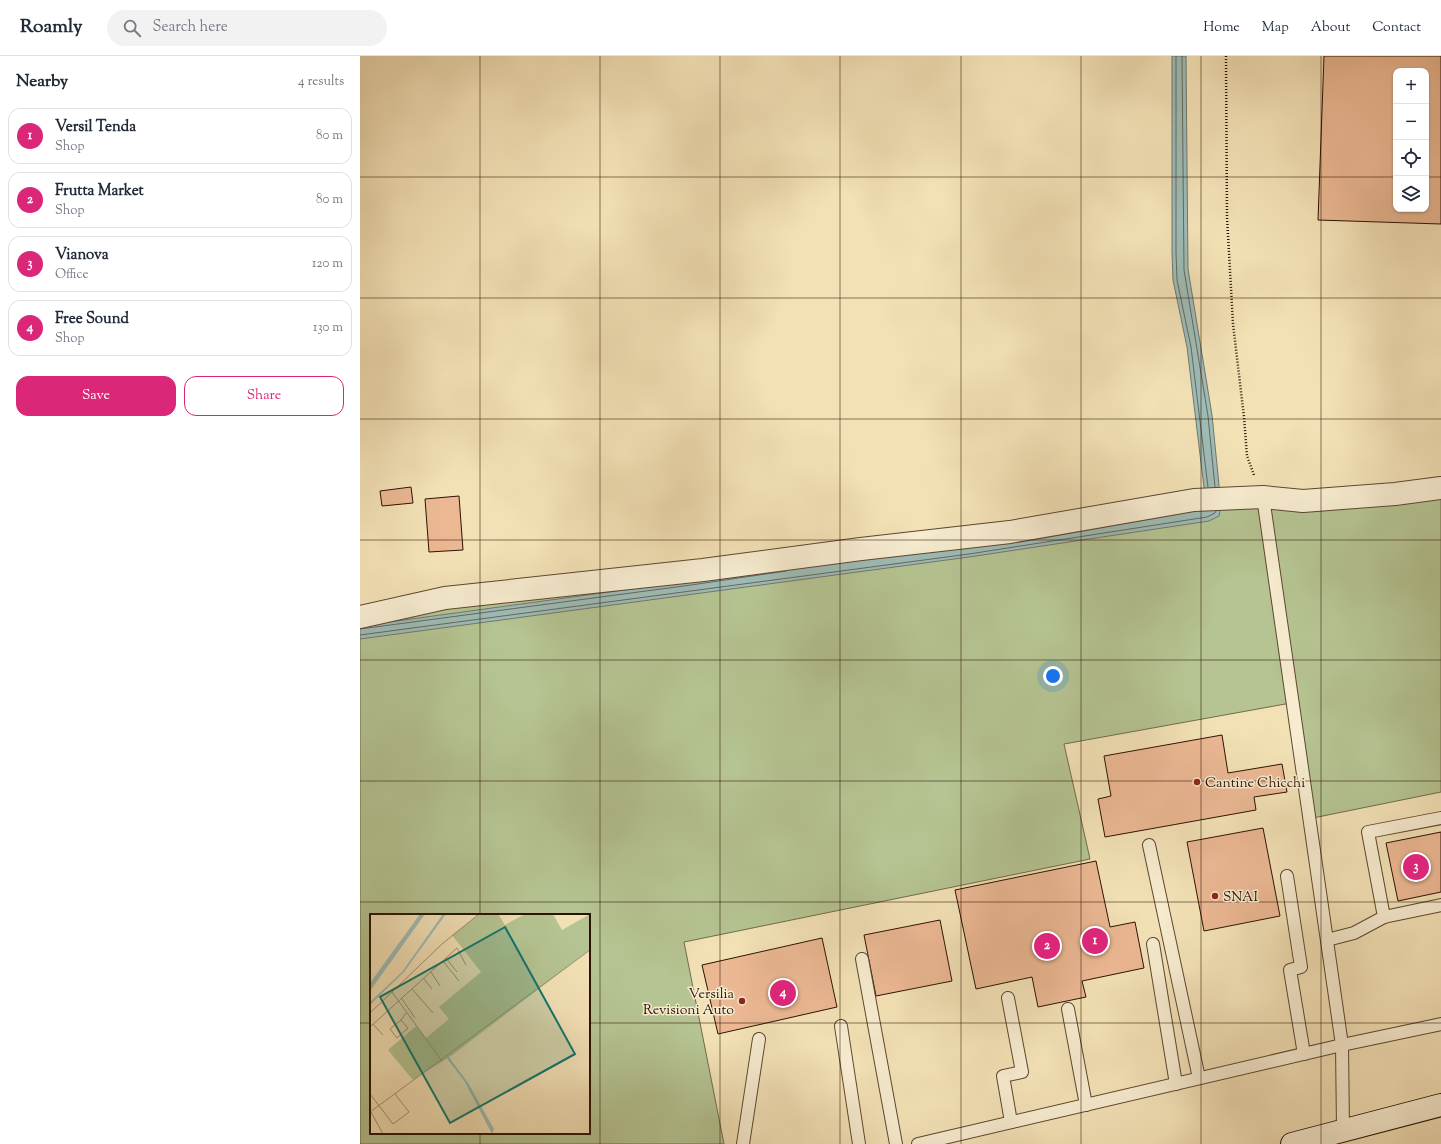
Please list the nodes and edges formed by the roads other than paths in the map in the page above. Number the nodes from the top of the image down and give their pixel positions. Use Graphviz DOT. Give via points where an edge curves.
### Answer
graph roads {
  1 [pos="1441,488"];
  2 [pos="1263,496"];
  3 [pos="360,617"];
  4 [pos="1441,818"];
  5 [pos="1149,845"];
  6 [pos="1287,876"];
  7 [pos="1441,905"];
  8 [pos="1384,917"];
  9 [pos="1327,940"];
  10 [pos="1153,944"];
  11 [pos="862,959"];
  12 [pos="1008,998"];
  13 [pos="1068,1009"];
  14 [pos="1441,1024"];
  15 [pos="840,1026"];
  16 [pos="759,1039"];
  17 [pos="1342,1045"];
  18 [pos="1304,1054"];
  19 [pos="1199,1078"];
  20 [pos="1176,1084"];
  21 [pos="1086,1105"];
  22 [pos="1441,1105"];
  23 [pos="1012,1122"];
  24 [pos="1343,1130"];
  25 [pos="743,1144"];
  26 [pos="859,1144"];
  27 [pos="896,1144"];
  28 [pos="918,1144"];
  29 [pos="1292,1144"];
  1 -- 2 [label="street" via="1303,501"];
  2 -- 3 [label="street" via="1194,500 1010,532 703,570 445,598"];
  2 -- 9 [label="lane"];
  4 -- 8 [label="lane" via="1368,832"];
  5 -- 19 [label="lane"];
  6 -- 18 [label="lane" via="1301,967 1290,970"];
  7 -- 8 [label="lane"];
  8 -- 9 [label="lane" via="1354,933"];
  9 -- 17 [label="lane"];
  10 -- 20 [label="lane"];
  11 -- 27 [label="lane"];
  12 -- 23 [label="lane" via="1022,1072 1003,1076"];
  13 -- 21 [label="lane"];
  14 -- 17 [label="lane"];
  15 -- 26 [label="lane"];
  16 -- 25 [label="lane"];
  17 -- 18 [label="lane"];
  17 -- 24 [label="lane"];
  18 -- 19 [label="lane"];
  19 -- 20 [label="lane"];
  20 -- 21 [label="lane"];
  21 -- 23 [label="lane"];
  22 -- 24 [label="street"];
  23 -- 28 [label="lane"];
  24 -- 29 [label="street"];
}
